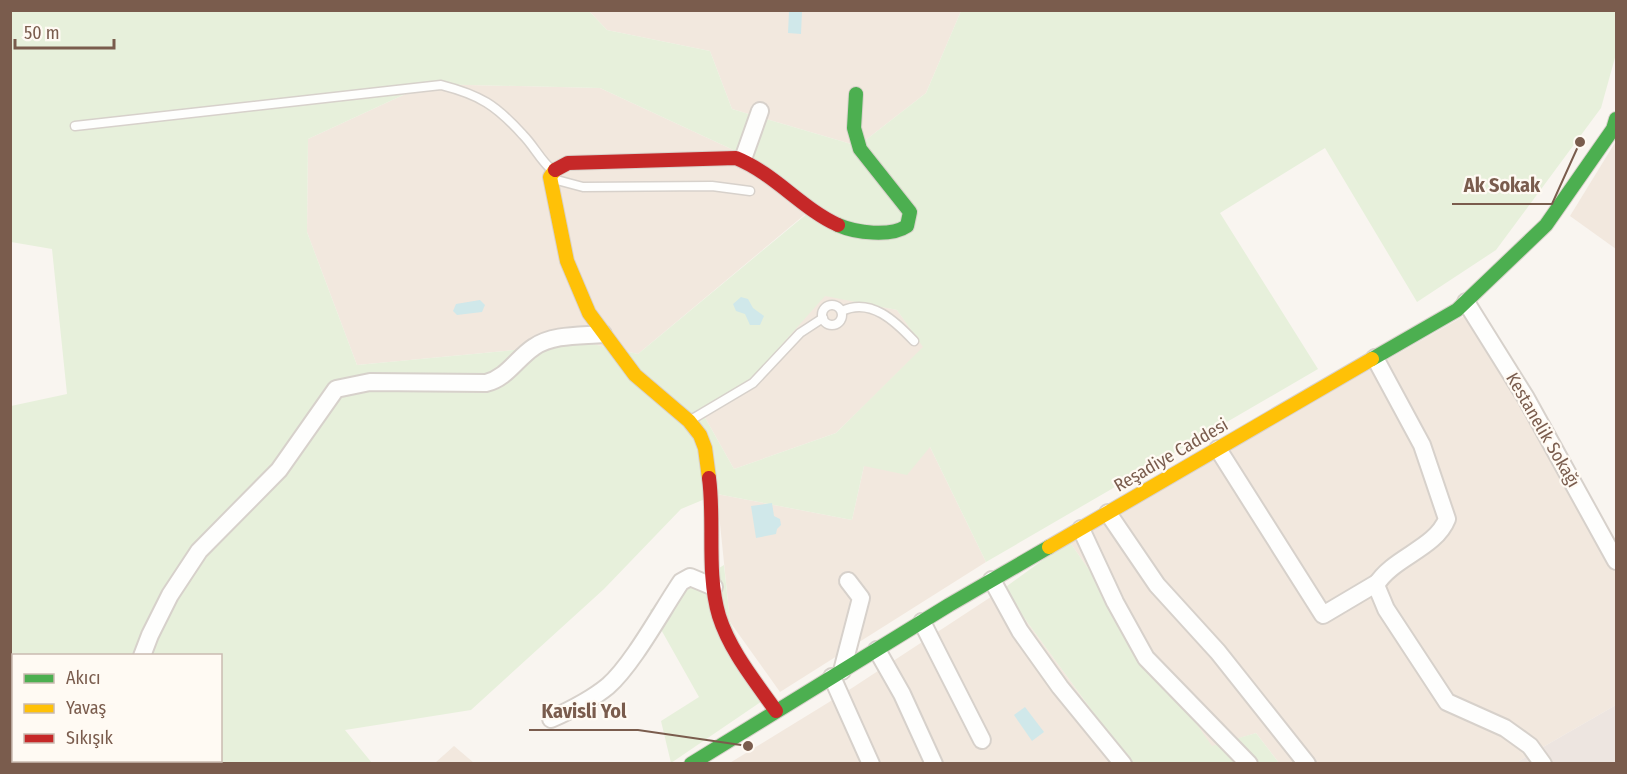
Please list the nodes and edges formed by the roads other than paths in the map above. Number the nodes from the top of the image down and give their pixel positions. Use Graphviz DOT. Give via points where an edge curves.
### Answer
graph roads {
  1 [pos="855,94"];
  2 [pos="760,111"];
  3 [pos="75,126"];
  4 [pos="1615,126"];
  5 [pos="743,159"];
  6 [pos="552,174"];
  7 [pos="750,191"];
  8 [pos="1466,302"];
  9 [pos="842,311"];
  10 [pos="823,318"];
  11 [pos="603,334"];
  12 [pos="914,341"];
  13 [pos="1375,358"];
  14 [pos="689,421"];
  15 [pos="1218,449"];
  16 [pos="1108,513"];
  17 [pos="1081,529"];
  18 [pos="1617,561"];
  19 [pos="992,580"];
  20 [pos="848,581"];
  21 [pos="1377,583"];
  22 [pos="714,587"];
  23 [pos="922,622"];
  24 [pos="877,650"];
  25 [pos="143,654"];
  26 [pos="837,674"];
  27 [pos="776,711"];
  28 [pos="552,720"];
  29 [pos="982,740"];
  30 [pos="710,759"];
  31 [pos="691,764"];
  32 [pos="871,764"];
  33 [pos="934,764"];
  34 [pos="1123,764"];
  35 [pos="1249,764"];
  36 [pos="1307,764"];
  37 [pos="1543,764"];
  1 -- 5 [label="street" via="854,128 860,149 910,212 903,230 889,233 847,229 821,217 780,182"];
  2 -- 5 [label="street"];
  3 -- 6 [label="lane" via="441,85 476,94 495,108 525,136"];
  4 -- 8 [label="street, Reşadiye Caddesi" via="1546,225"];
  5 -- 6 [label="street" via="726,156 568,163"];
  6 -- 7 [label="lane" via="566,184 583,187 712,186"];
  6 -- 11 [label="street" via="570,271"];
  8 -- 13 [label="street, Reşadiye Caddesi"];
  8 -- 18 [label="street, Kestanelik Sokağı" via="1526,398"];
  9 -- 10 [label="lane" via="829,305 823,310"];
  9 -- 10 [label="lane" via="842,319 836,324 828,324"];
  9 -- 12 [label="lane" via="876,310 895,321"];
  10 -- 14 [label="lane" via="800,333 753,383"];
  11 -- 14 [label="street" via="635,375"];
  11 -- 25 [label="street" via="546,341 525,353 495,381 370,382 336,389 279,470 199,551 170,595"];
  13 -- 15 [label="street, Reşadiye Caddesi"];
  13 -- 21 [label="street" via="1422,445 1447,519 1443,531"];
  14 -- 22 [label="street" via="705,448 712,500"];
  15 -- 16 [label="street, Reşadiye Caddesi"];
  15 -- 21 [label="street" via="1323,615"];
  16 -- 17 [label="street, Reşadiye Caddesi"];
  16 -- 36 [label="street" via="1157,585 1218,652"];
  17 -- 19 [label="street, Reşadiye Caddesi"];
  17 -- 35 [label="street" via="1146,658"];
  19 -- 23 [label="street, Reşadiye Caddesi"];
  19 -- 34 [label="street" via="1020,631"];
  20 -- 26 [label="street" via="861,598"];
  21 -- 37 [label="street" via="1386,609 1447,702 1505,728 1530,746"];
  22 -- 27 [label="street" via="718,615 731,645"];
  22 -- 28 [label="street" via="690,577 681,582 609,685"];
  23 -- 24 [label="street, Reşadiye Caddesi"];
  23 -- 29 [label="street"];
  24 -- 26 [label="street, Reşadiye Caddesi"];
  24 -- 33 [label="street"];
  26 -- 27 [label="street, Reşadiye Caddesi"];
  26 -- 32 [label="street"];
  27 -- 30 [label="street, Reşadiye Caddesi"];
  30 -- 31 [label="street, Reşadiye Caddesi"];
}
